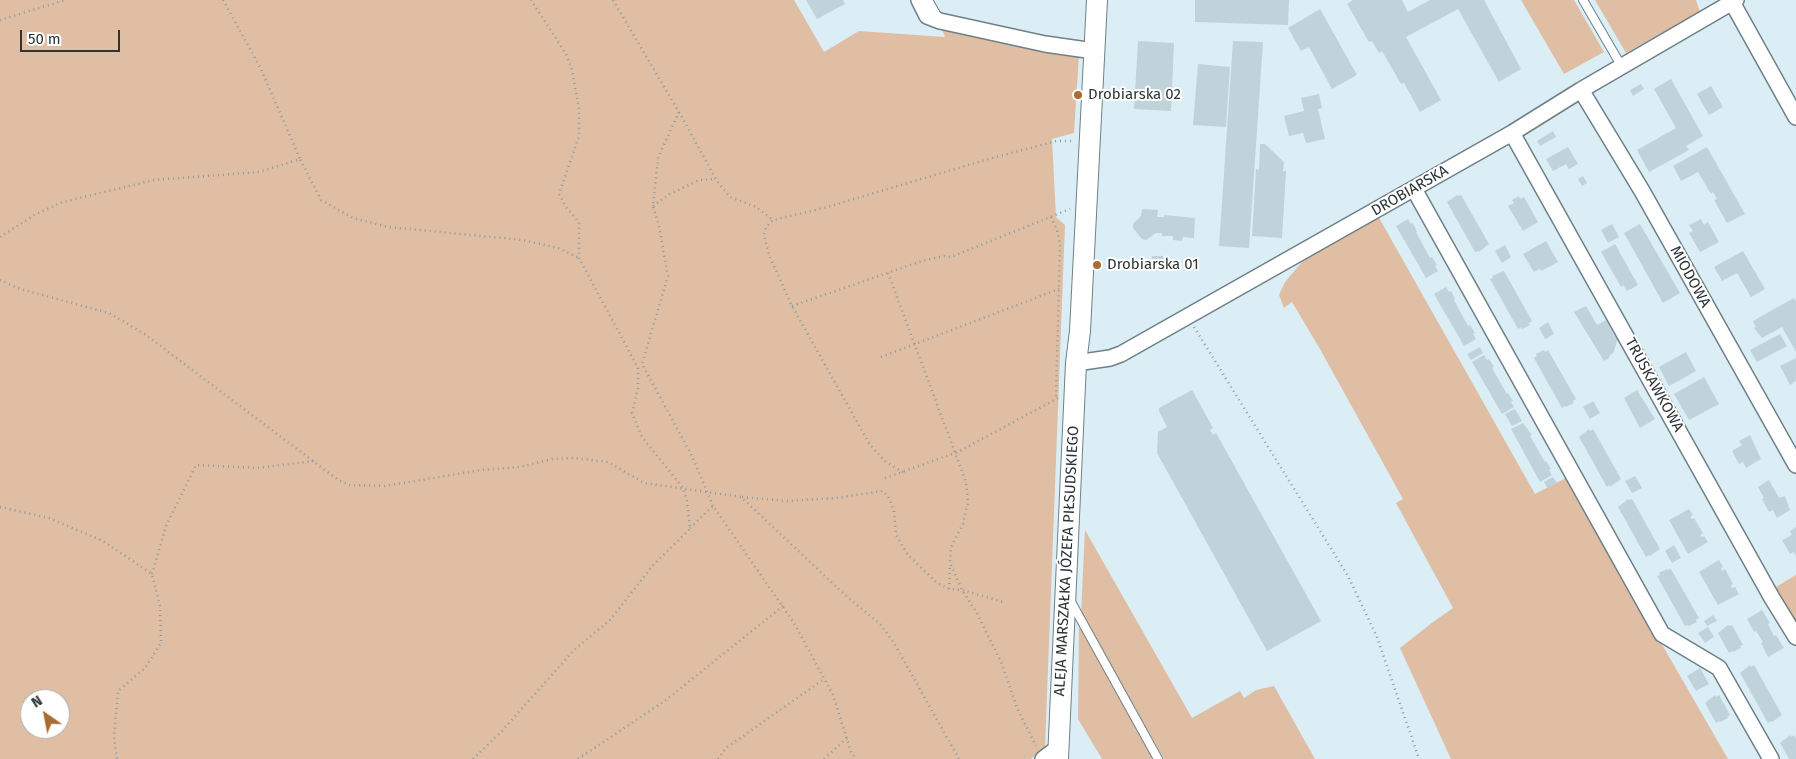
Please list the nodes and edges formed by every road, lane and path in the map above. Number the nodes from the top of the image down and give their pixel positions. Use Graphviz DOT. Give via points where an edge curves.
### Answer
graph roads {
  1 [pos="65,0"];
  2 [pos="223,0"];
  3 [pos="531,0"];
  4 [pos="613,0"];
  5 [pos="918,0"];
  6 [pos="928,0"];
  7 [pos="1097,0"];
  8 [pos="1583,0"];
  9 [pos="1734,1"];
  10 [pos="934,18"];
  11 [pos="0,20"];
  12 [pos="1094,51"];
  13 [pos="1623,68"];
  14 [pos="1582,90"];
  15 [pos="680,112"];
  16 [pos="1796,117"];
  17 [pos="1512,133"];
  18 [pos="1089,143"];
  19 [pos="300,159"];
  20 [pos="716,179"];
  21 [pos="1414,189"];
  22 [pos="653,206"];
  23 [pos="1074,208"];
  24 [pos="1051,217"];
  25 [pos="773,220"];
  26 [pos="0,237"];
  27 [pos="578,258"];
  28 [pos="888,273"];
  29 [pos="0,280"];
  30 [pos="1059,289"];
  31 [pos="792,306"];
  32 [pos="1188,317"];
  33 [pos="914,344"];
  34 [pos="881,357"];
  35 [pos="1076,363"];
  36 [pos="955,453"];
  37 [pos="314,461"];
  38 [pos="1796,465"];
  39 [pos="903,472"];
  40 [pos="885,478"];
  41 [pos="683,488"];
  42 [pos="708,492"];
  43 [pos="741,497"];
  44 [pos="713,506"];
  45 [pos="0,507"];
  46 [pos="690,529"];
  47 [pos="950,563"];
  48 [pos="152,574"];
  49 [pos="949,589"];
  50 [pos="962,590"];
  51 [pos="1066,594"];
  52 [pos="1003,602"];
  53 [pos="783,606"];
  54 [pos="1796,637"];
  55 [pos="824,678"];
  56 [pos="847,738"];
  57 [pos="1050,754"];
  58 [pos="117,759"];
  59 [pos="473,759"];
  60 [pos="578,759"];
  61 [pos="718,759"];
  62 [pos="824,759"];
  63 [pos="856,759"];
  64 [pos="959,759"];
  65 [pos="1158,759"];
  66 [pos="1419,759"];
  67 [pos="1771,759"];
  1 -- 11 [label="path"];
  2 -- 19 [label="path" via="260,68"];
  3 -- 27 [label="path" via="566,54 572,70 579,110 579,136 559,194 579,222"];
  4 -- 15 [label="path"];
  5 -- 10 [label="street"];
  6 -- 10 [label="lane"];
  7 -- 12 [label="main road, ALEJA MARSZAŁKA JÓZEFA PIŁSUDSKIEGO"];
  8 -- 13 [label="lane"];
  9 -- 13 [label="street, DROBIARSKA"];
  9 -- 16 [label="street"];
  10 -- 12 [label="street" via="1045,44"];
  12 -- 18 [label="main road, ALEJA MARSZAŁKA JÓZEFA PIŁSUDSKIEGO"];
  13 -- 14 [label="street, DROBIARSKA"];
  14 -- 17 [label="street, DROBIARSKA"];
  14 -- 38 [label="street, MIODOWA"];
  15 -- 20 [label="path"];
  15 -- 22 [label="path" via="658,158"];
  17 -- 21 [label="street, DROBIARSKA"];
  17 -- 54 [label="street, TRUSKAWKOWA"];
  18 -- 25 [label="path" via="1052,142"];
  18 -- 35 [label="main road, ALEJA MARSZAŁKA JÓZEFA PIŁSUDSKIEGO"];
  19 -- 26 [label="path" via="259,172 154,180 63,202 36,214"];
  19 -- 27 [label="path" via="321,200 353,218 388,227 524,240 558,248"];
  20 -- 22 [label="path" via="699,180"];
  20 -- 25 [label="path" via="730,197 756,206"];
  21 -- 32 [label="street, DROBIARSKA"];
  21 -- 67 [label="street" via="1662,634 1719,668"];
  22 -- 42 [label="path" via="668,276 642,364"];
  23 -- 24 [label="path"];
  24 -- 28 [label="path" via="951,257 929,259"];
  24 -- 30 [label="path" via="1060,242"];
  25 -- 31 [label="path" via="765,229 766,245"];
  27 -- 41 [label="path" via="638,368 638,388 632,413 642,437"];
  28 -- 31 [label="path"];
  28 -- 33 [label="path"];
  29 -- 37 [label="path" via="20,289 108,313 146,335"];
  30 -- 33 [label="path"];
  30 -- 36 [label="path" via="1058,399"];
  31 -- 39 [label="path" via="870,445 886,462"];
  32 -- 35 [label="street, DROBIARSKA" via="1121,354"];
  32 -- 66 [label="path" via="1348,576 1376,637"];
  33 -- 34 [label="path"];
  33 -- 36 [label="path"];
  35 -- 51 [label="main road, ALEJA MARSZAŁKA JÓZEFA PIŁSUDSKIEGO"];
  36 -- 39 [label="path"];
  36 -- 47 [label="path" via="966,482 968,502 963,524 951,547"];
  37 -- 41 [label="path" via="350,485 385,486 574,458 608,462 644,483"];
  37 -- 48 [label="path" via="257,468 196,465 166,526"];
  39 -- 40 [label="path"];
  41 -- 42 [label="path"];
  41 -- 46 [label="path"];
  42 -- 43 [label="path"];
  42 -- 44 [label="path"];
  43 -- 49 [label="path" via="786,500 836,498 883,491 894,511 896,534 908,555 937,584"];
  43 -- 64 [label="path" via="881,625"];
  44 -- 46 [label="path"];
  44 -- 53 [label="path"];
  45 -- 48 [label="path" via="49,518 103,541"];
  46 -- 59 [label="path" via="654,564 610,620 574,650"];
  47 -- 49 [label="path"];
  47 -- 50 [label="path"];
  48 -- 58 [label="path" via="160,606 161,643 145,668 118,691 114,737"];
  49 -- 50 [label="path"];
  50 -- 52 [label="path"];
  50 -- 57 [label="path" via="1002,664 1017,708"];
  51 -- 57 [label="main road, ALEJA MARSZAŁKA JÓZEFA PIŁSUDSKIEGO"];
  51 -- 65 [label="lane"];
  53 -- 55 [label="path"];
  53 -- 60 [label="path" via="666,700"];
  55 -- 56 [label="path"];
  55 -- 61 [label="path" via="726,748"];
  56 -- 62 [label="path"];
  56 -- 63 [label="path"];
}
